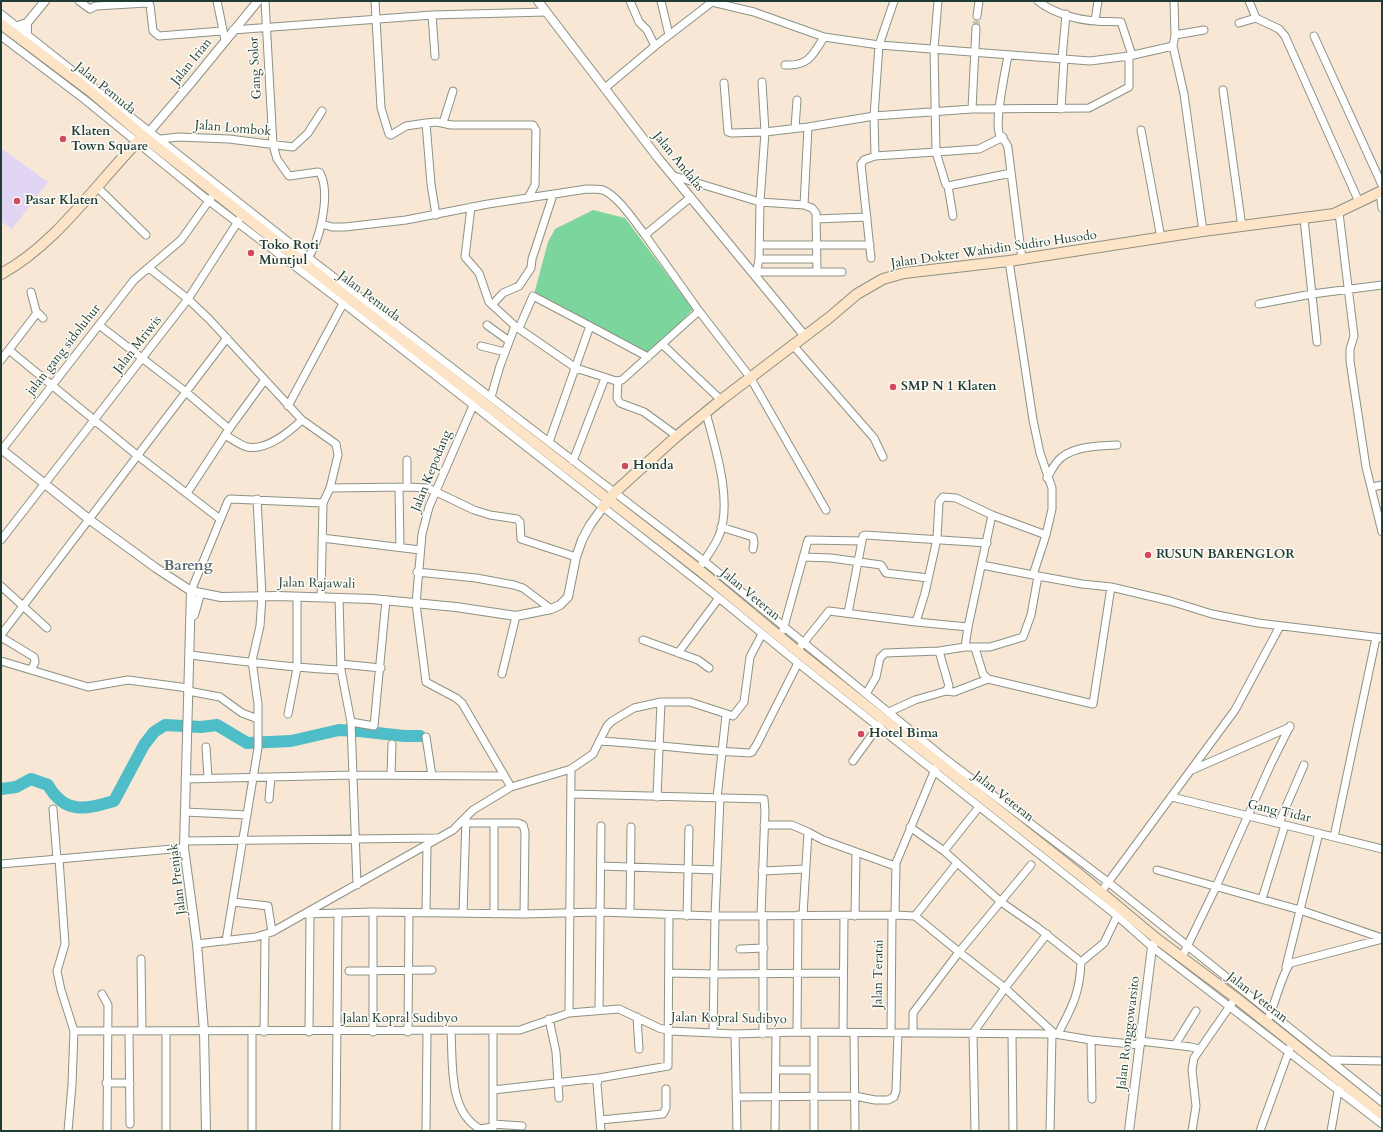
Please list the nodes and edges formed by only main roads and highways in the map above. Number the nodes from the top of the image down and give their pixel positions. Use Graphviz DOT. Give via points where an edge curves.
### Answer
graph roads {
  1 [pos="1,24"];
  2 [pos="143,136"];
  3 [pos="1381,190"];
  4 [pos="1,274"];
  5 [pos="608,500"];
  6 [pos="1382,1114"];
  1 -- 2 [label="main road, Jalan Pemuda" via="16,30"];
  2 -- 4 [label="main road" via="38,248"];
  2 -- 5 [label="main road, Jalan Pemuda" via="199,175 212,197 240,219 307,260 345,300"];
  3 -- 5 [label="main road, Jalan Dokter Wahidin Sudiro Husodo" via="1339,213 891,276 857,294 750,377 678,436"];
  5 -- 6 [label="main road, Jalan Veteran" via="701,565 740,603 745,614 782,632 1039,853 1102,892 1119,912 1155,943 1182,957 1233,1002 1268,1018 1290,1047 1328,1064 1341,1087"];
}
